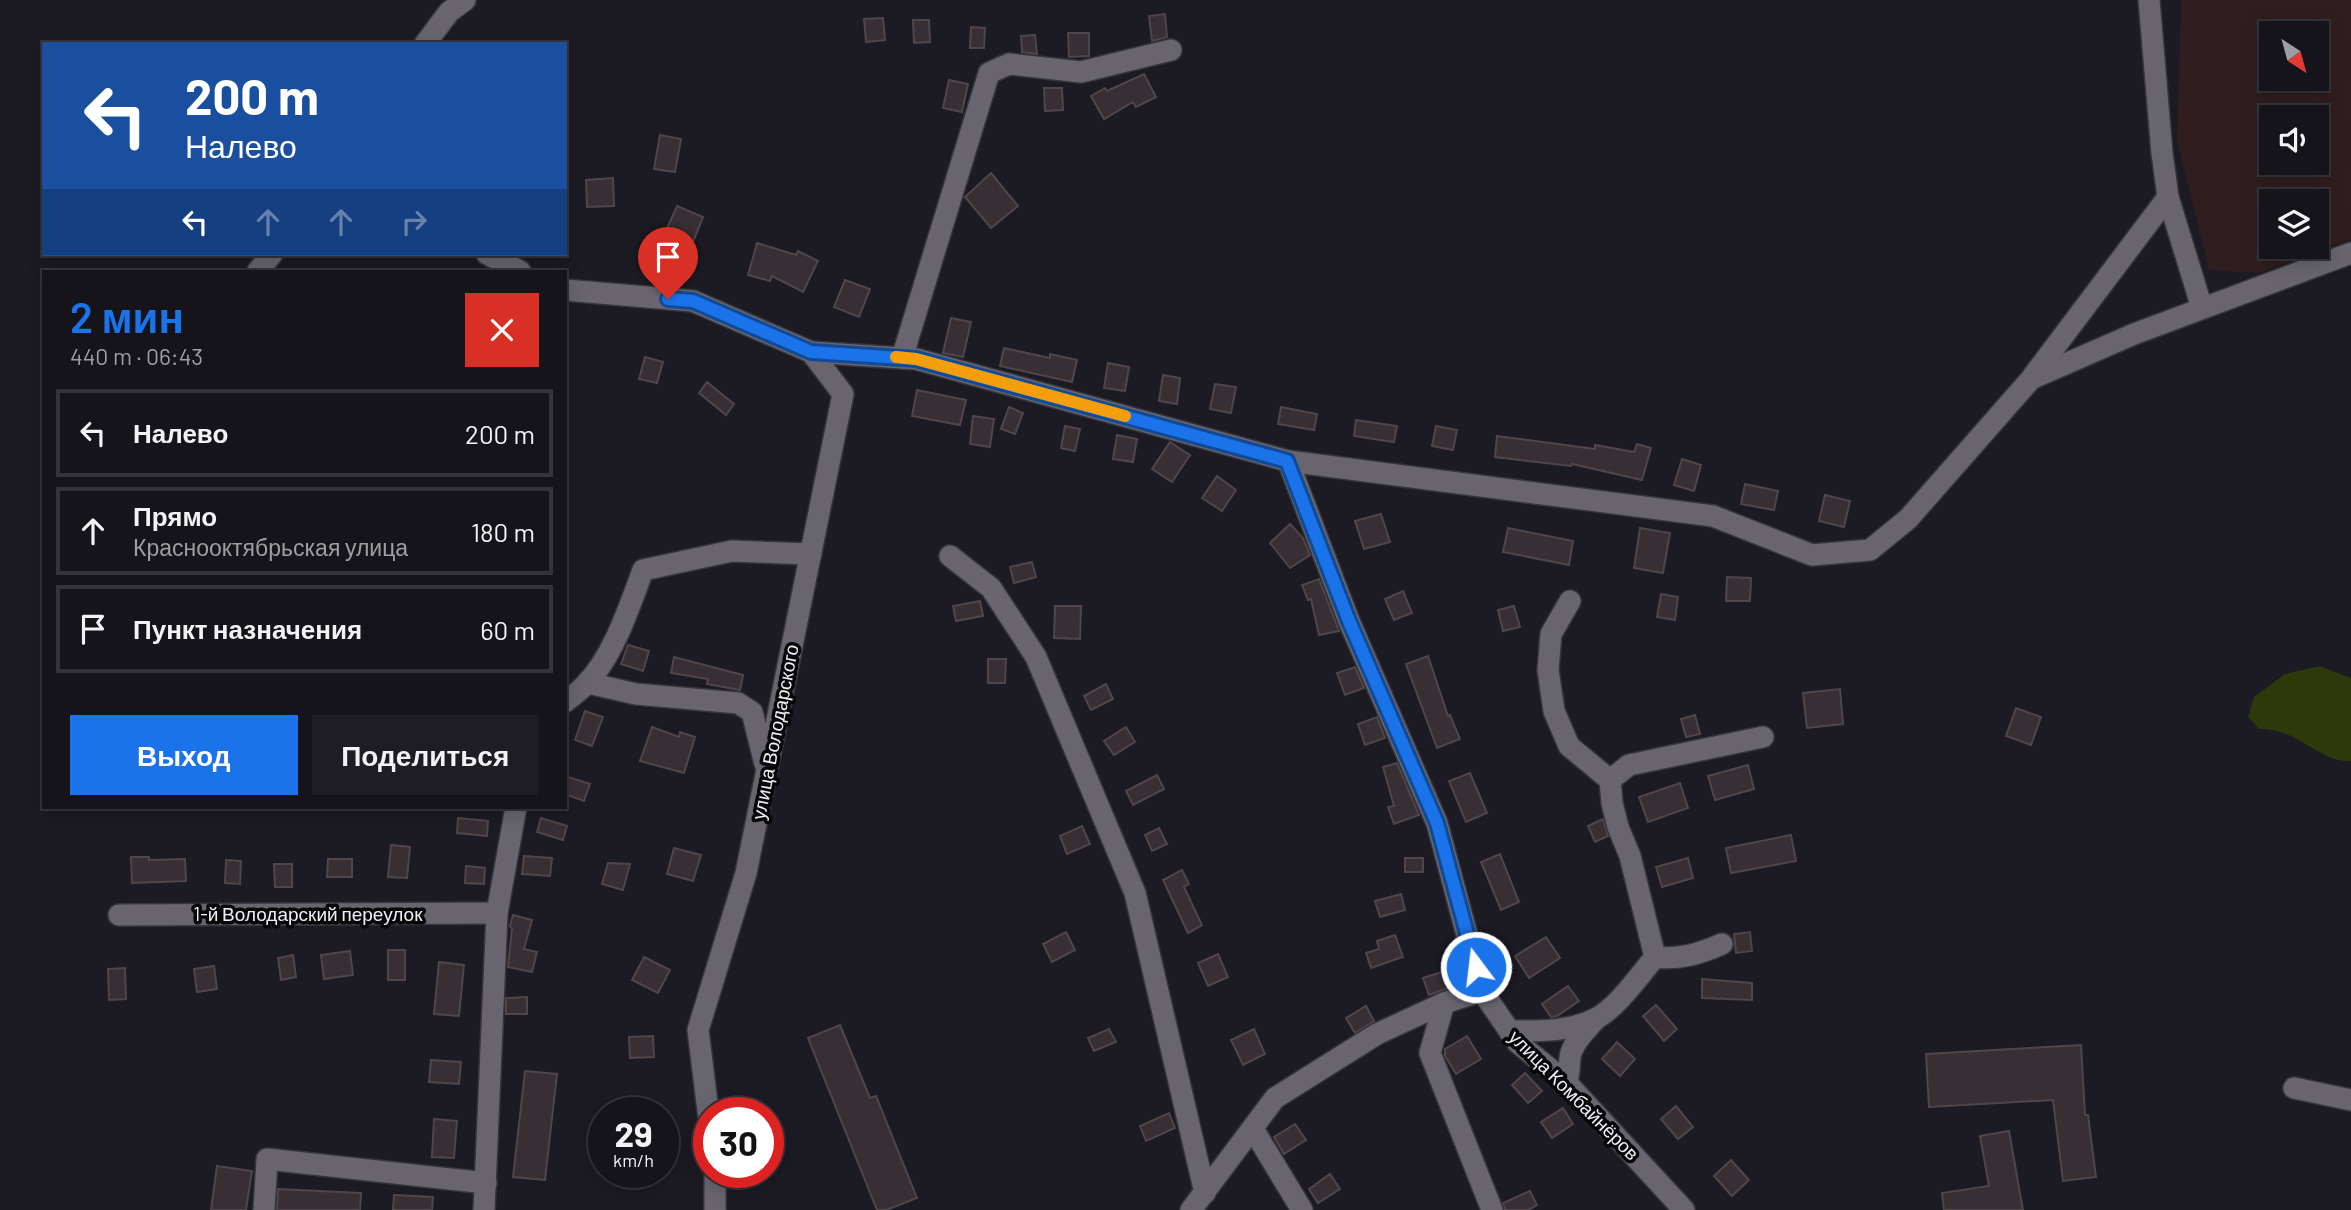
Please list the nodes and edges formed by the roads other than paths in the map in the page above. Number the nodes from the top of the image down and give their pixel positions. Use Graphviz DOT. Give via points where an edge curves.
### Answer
graph roads {
  1 [pos="464,0"];
  2 [pos="2150,0"];
  3 [pos="426,42"];
  4 [pos="1171,50"];
  5 [pos="2168,197"];
  6 [pos="2351,253"];
  7 [pos="270,256"];
  8 [pos="491,256"];
  9 [pos="259,270"];
  10 [pos="518,270"];
  11 [pos="567,289"];
  12 [pos="2202,308"];
  13 [pos="811,352"];
  14 [pos="902,358"];
  15 [pos="2031,379"];
  16 [pos="1287,461"];
  17 [pos="811,554"];
  18 [pos="950,556"];
  19 [pos="1570,601"];
  20 [pos="588,683"];
  21 [pos="567,700"];
  22 [pos="1763,737"];
  23 [pos="767,771"];
  24 [pos="1610,780"];
  25 [pos="516,809"];
  26 [pos="497,913"];
  27 [pos="119,915"];
  28 [pos="1722,944"];
  29 [pos="1655,957"];
  30 [pos="1482,991"];
  31 [pos="1444,1003"];
  32 [pos="1597,1019"];
  33 [pos="1510,1031"];
  34 [pos="1566,1082"];
  35 [pos="2294,1088"];
  36 [pos="706,1097"];
  37 [pos="2351,1100"];
  38 [pos="1253,1129"];
  39 [pos="486,1183"];
  40 [pos="715,1188"];
  41 [pos="1205,1193"];
  42 [pos="264,1210"];
  43 [pos="484,1210"];
  44 [pos="715,1210"];
  45 [pos="1191,1210"];
  46 [pos="1302,1210"];
  47 [pos="1492,1210"];
  48 [pos="1684,1210"];
  1 -- 3 [label="street"];
  2 -- 5 [label="street"];
  4 -- 14 [label="street" via="1081,72 1009,64 989,73"];
  5 -- 12 [label="street"];
  5 -- 15 [label="street"];
  6 -- 12 [label="street"];
  7 -- 9 [label="street"];
  8 -- 10 [label="street"];
  11 -- 13 [label="street" via="693,301"];
  12 -- 15 [label="street"];
  13 -- 14 [label="street"];
  13 -- 17 [label="street, улица Володарского" via="843,394"];
  14 -- 16 [label="street"];
  15 -- 16 [label="street" via="1909,519 1870,550 1812,555 1713,516"];
  16 -- 30 [label="street, улица Комбайнёров" via="1349,621 1437,823"];
  17 -- 20 [label="street" via="732,551 643,570 606,656"];
  17 -- 23 [label="street, улица Володарского"];
  18 -- 41 [label="street" via="991,588 1037,657 1135,893"];
  19 -- 24 [label="street" via="1551,634 1548,670 1554,711 1569,746"];
  20 -- 21 [label="street"];
  20 -- 23 [label="street" via="636,694 738,703 752,712"];
  22 -- 24 [label="street" via="1629,765"];
  23 -- 36 [label="street, улица Володарского" via="746,873 698,1030"];
  24 -- 29 [label="street" via="1618,827 1630,856"];
  25 -- 26 [label="street"];
  26 -- 27 [label="street, 1-й Володарский переулок"];
  26 -- 39 [label="street"];
  28 -- 29 [label="street" via="1672,960"];
  29 -- 32 [label="street"];
  30 -- 31 [label="street"];
  30 -- 33 [label="street, улица Комбайнёров"];
  31 -- 38 [label="street" via="1377,1034 1275,1098"];
  31 -- 47 [label="street" via="1430,1053"];
  32 -- 33 [label="street" via="1571,1027"];
  32 -- 34 [label="street" via="1576,1041"];
  33 -- 34 [label="street, улица Комбайнёров"];
  34 -- 48 [label="street, улица Комбайнёров"];
  35 -- 37 [label="street"];
  38 -- 41 [label="street"];
  38 -- 46 [label="street"];
  39 -- 42 [label="street" via="267,1159"];
  39 -- 43 [label="street"];
  40 -- 44 [label="street"];
  41 -- 45 [label="street"];
}
